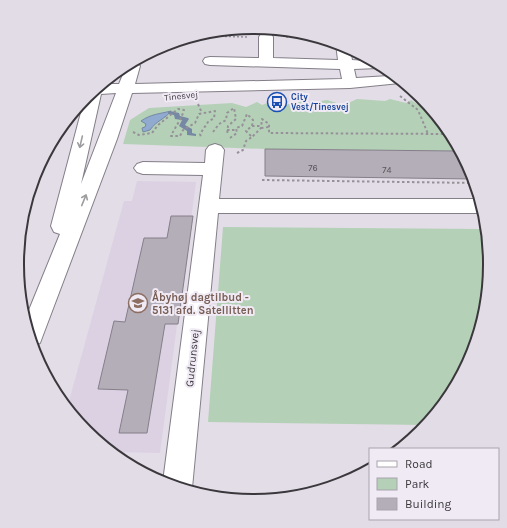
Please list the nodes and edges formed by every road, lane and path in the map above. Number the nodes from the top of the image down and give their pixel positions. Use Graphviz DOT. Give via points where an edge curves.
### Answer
graph roads {
  1 [pos="266,37"];
  2 [pos="344,53"];
  3 [pos="210,61"];
  4 [pos="266,62"];
  5 [pos="347,65"];
  6 [pos="368,65"];
  7 [pos="131,70"];
  8 [pos="391,80"];
  9 [pos="350,83"];
  10 [pos="405,94"];
  11 [pos="122,95"];
  12 [pos="96,97"];
  13 [pos="89,104"];
  14 [pos="222,122"];
  15 [pos="229,125"];
  16 [pos="242,126"];
  17 [pos="252,126"];
  18 [pos="269,126"];
  19 [pos="261,127"];
  20 [pos="127,129"];
  21 [pos="248,129"];
  22 [pos="227,130"];
  23 [pos="237,130"];
  24 [pos="428,134"];
  25 [pos="443,134"];
  26 [pos="210,148"];
  27 [pos="142,168"];
  28 [pos="262,180"];
  29 [pos="469,184"];
  30 [pos="208,206"];
  31 [pos="475,206"];
  32 [pos="44,301"];
  33 [pos="33,329"];
  34 [pos="179,480"];
  1 -- 4 [label="street"];
  2 -- 5 [label="street"];
  3 -- 4 [label="street"];
  4 -- 5 [label="street"];
  5 -- 6 [label="street"];
  5 -- 9 [label="street"];
  7 -- 11 [label="street"];
  8 -- 9 [label="street, Tinesvej"];
  9 -- 10 [label="street, Tinesvej"];
  9 -- 11 [label="street, Tinesvej" via="279,84"];
  10 -- 24 [label="path" via="419,111"];
  11 -- 12 [label="street, Tinesvej"];
  32 -- 11 [label="street, one-way" via="108,139"];
  13 -- 32 [label="street, one-way"];
  14 -- 15 [label="path"];
  14 -- 15 [label="path" via="226,120 227,113 234,108 236,119"];
  14 -- 26 [label="path"];
  15 -- 22 [label="path"];
  16 -- 17 [label="path" via="247,114 253,120"];
  16 -- 21 [label="path"];
  16 -- 23 [label="path" via="236,128"];
  17 -- 19 [label="path"];
  17 -- 21 [label="path"];
  18 -- 19 [label="path"];
  18 -- 19 [label="path" via="262,119"];
  18 -- 24 [label="path" via="269,133"];
  19 -- 21 [label="path" via="252,137 246,131"];
  20 -- 26 [label="path" via="139,134 152,133 156,124 178,110 184,110 181,120 170,136 180,136 183,130 195,123 199,114 215,111 214,118 200,134"];
  22 -- 23 [label="path"];
  22 -- 23 [label="path" via="226,138 237,133"];
  24 -- 25 [label="path"];
  26 -- 27 [label="street"];
  26 -- 30 [label="street, Gudrunsvej"];
  28 -- 29 [label="path"];
  30 -- 31 [label="street"];
  30 -- 34 [label="street, Gudrunsvej"];
  32 -- 33 [label="street"];
}
